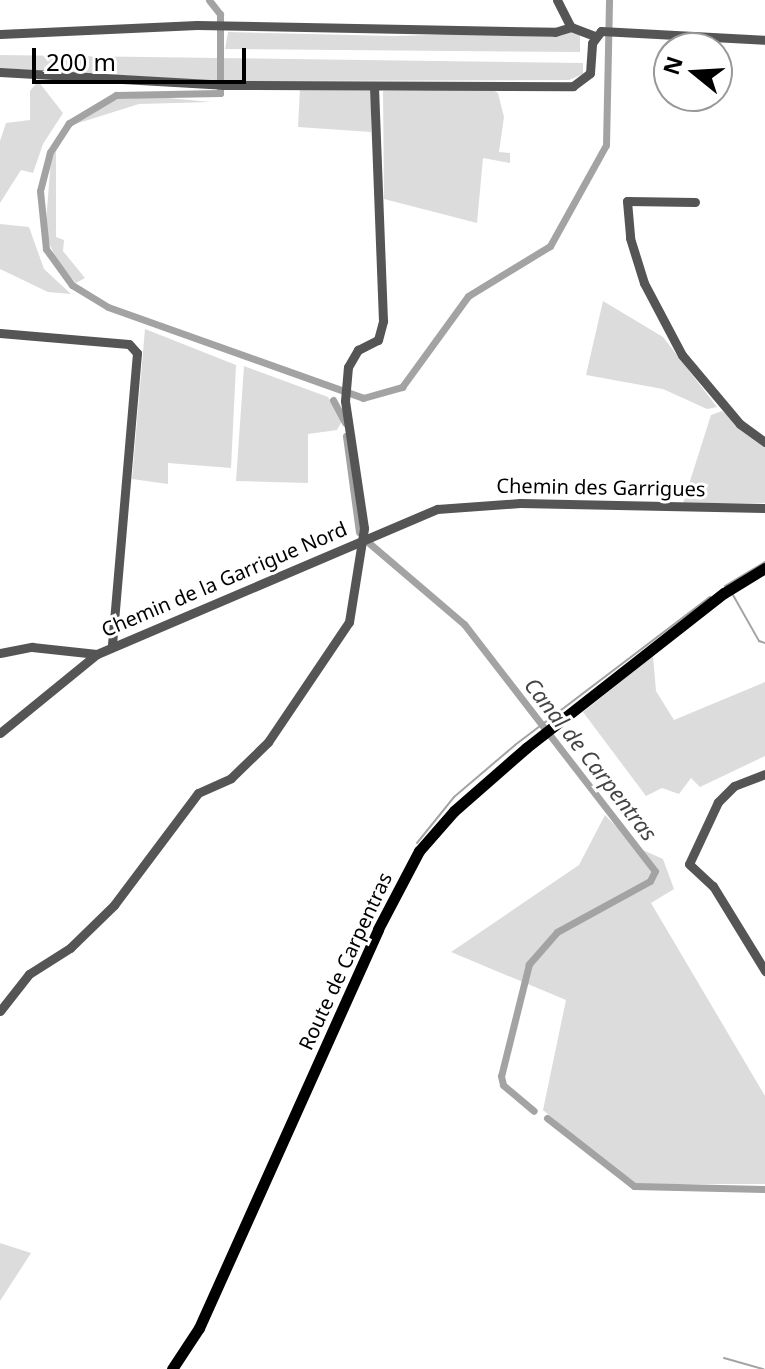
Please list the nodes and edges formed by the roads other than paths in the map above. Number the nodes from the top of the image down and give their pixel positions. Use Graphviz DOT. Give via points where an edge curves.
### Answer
graph roads {
  1 [pos="557,0"];
  2 [pos="571,27"];
  3 [pos="0,34"];
  4 [pos="595,36"];
  5 [pos="765,40"];
  6 [pos="0,72"];
  7 [pos="375,86"];
  8 [pos="695,202"];
  9 [pos="0,333"];
  10 [pos="765,442"];
  11 [pos="765,508"];
  12 [pos="437,509"];
  13 [pos="364,538"];
  14 [pos="765,568"];
  15 [pos="112,646"];
  16 [pos="0,653"];
  17 [pos="97,654"];
  18 [pos="0,733"];
  19 [pos="765,774"];
  20 [pos="765,971"];
  21 [pos="0,1011"];
  22 [pos="172,1369"];
  1 -- 2 [label="street"];
  2 -- 3 [label="street" via="555,32 220,26"];
  2 -- 4 [label="street"];
  4 -- 5 [label="street" via="610,30"];
  4 -- 7 [label="street" via="585,80 573,86"];
  6 -- 7 [label="street" via="219,85"];
  7 -- 13 [label="street" via="383,321 378,340 351,356 346,393"];
  8 -- 10 [label="street" via="627,201 630,238 644,283 682,355 740,424"];
  9 -- 15 [label="street" via="129,344 137,353"];
  11 -- 12 [label="street, Chemin des Garrigues" via="510,503"];
  12 -- 13 [label="street, Chemin de la Garrigue Nord"];
  13 -- 15 [label="street, Chemin de la Garrigue Nord"];
  13 -- 21 [label="street" via="349,622 268,742 231,778 198,793 114,905 70,948 29,974"];
  14 -- 22 [label="main road, Route de Carpentras" via="655,647 482,785 408,866 219,1285"];
  15 -- 17 [label="street, Chemin de la Garrigue Nord"];
  16 -- 17 [label="street" via="32,647"];
  17 -- 18 [label="street, Chemin de la Garrigue Nord"];
  19 -- 20 [label="street" via="734,786 718,802 689,864 713,886"];
}
